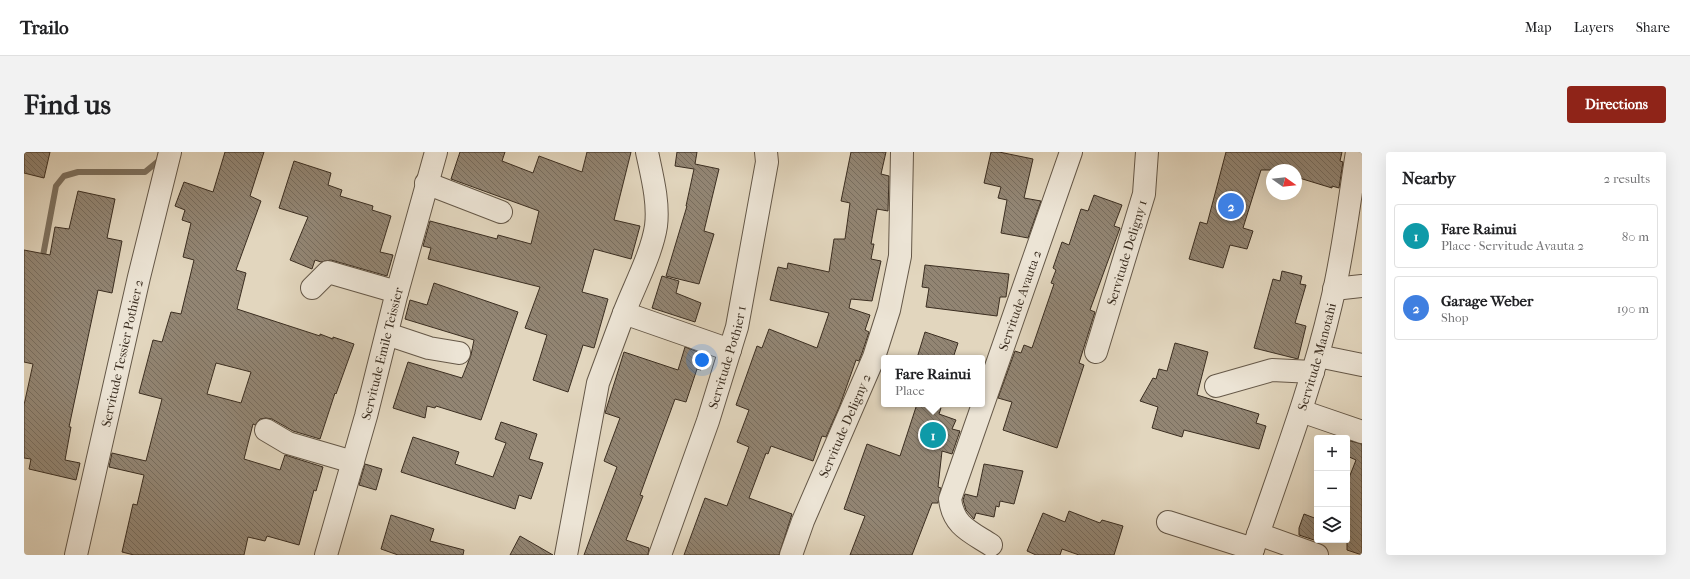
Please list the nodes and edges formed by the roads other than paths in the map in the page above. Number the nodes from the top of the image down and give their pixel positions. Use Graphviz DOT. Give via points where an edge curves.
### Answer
graph roads {
  1 [pos="436,152"];
  2 [pos="647,152"];
  3 [pos="766,152"];
  4 [pos="902,152"];
  5 [pos="1071,152"];
  6 [pos="1148,152"];
  7 [pos="1357,152"];
  8 [pos="169,156"];
  9 [pos="426,183"];
  10 [pos="500,212"];
  11 [pos="1362,286"];
  12 [pos="312,288"];
  13 [pos="1334,289"];
  14 [pos="397,292"];
  15 [pos="624,313"];
  16 [pos="387,334"];
  17 [pos="730,350"];
  18 [pos="458,352"];
  19 [pos="1096,352"];
  20 [pos="1362,354"];
  21 [pos="1318,357"];
  22 [pos="1362,365"];
  23 [pos="1216,386"];
  24 [pos="985,399"];
  25 [pos="982,407"];
  26 [pos="1301,411"];
  27 [pos="266,430"];
  28 [pos="1362,432"];
  29 [pos="353,462"];
  30 [pos="1168,522"];
  31 [pos="991,545"];
  32 [pos="1254,546"];
  33 [pos="76,555"];
  34 [pos="326,555"];
  35 [pos="566,555"];
  36 [pos="660,555"];
  37 [pos="791,555"];
  38 [pos="1317,555"];
  1 -- 9 [label="street, Servitude Emile Teissier"];
  2 -- 15 [label="street" via="656,206 656,226"];
  3 -- 17 [label="street, Servitude Pothier 1" via="767,162 747,278"];
  4 -- 37 [label="street, Servitude Deligny 2" via="900,256 889,310 874,357 803,521"];
  5 -- 24 [label="street, Servitude Avauta 2"];
  6 -- 19 [label="street, Servitude Deligny 1" via="1144,194"];
  7 -- 13 [label="street, Servitude Manotahi"];
  8 -- 33 [label="street, Servitude Tessier Pothier 2"];
  9 -- 10 [label="street"];
  9 -- 14 [label="street, Servitude Emile Teissier"];
  11 -- 13 [label="street"];
  12 -- 14 [label="street" via="328,272"];
  13 -- 21 [label="street, Servitude Manotahi"];
  14 -- 16 [label="street, Servitude Emile Teissier"];
  15 -- 17 [label="street"];
  15 -- 35 [label="street" via="598,383"];
  16 -- 18 [label="street" via="429,348"];
  16 -- 29 [label="street, Servitude Emile Teissier"];
  17 -- 36 [label="street, Servitude Pothier 1" via="708,421"];
  20 -- 21 [label="street"];
  21 -- 22 [label="street"];
  21 -- 23 [label="street"];
  21 -- 26 [label="street, Servitude Manotahi"];
  25 -- 31 [label="street, Servitude Avauta 2" via="950,499 951,511 959,524"];
  26 -- 28 [label="street"];
  26 -- 32 [label="street, Servitude Manotahi"];
  27 -- 29 [label="street" via="288,443"];
  29 -- 34 [label="street, Servitude Emile Teissier"];
  30 -- 32 [label="street"];
  32 -- 38 [label="street"];
}
